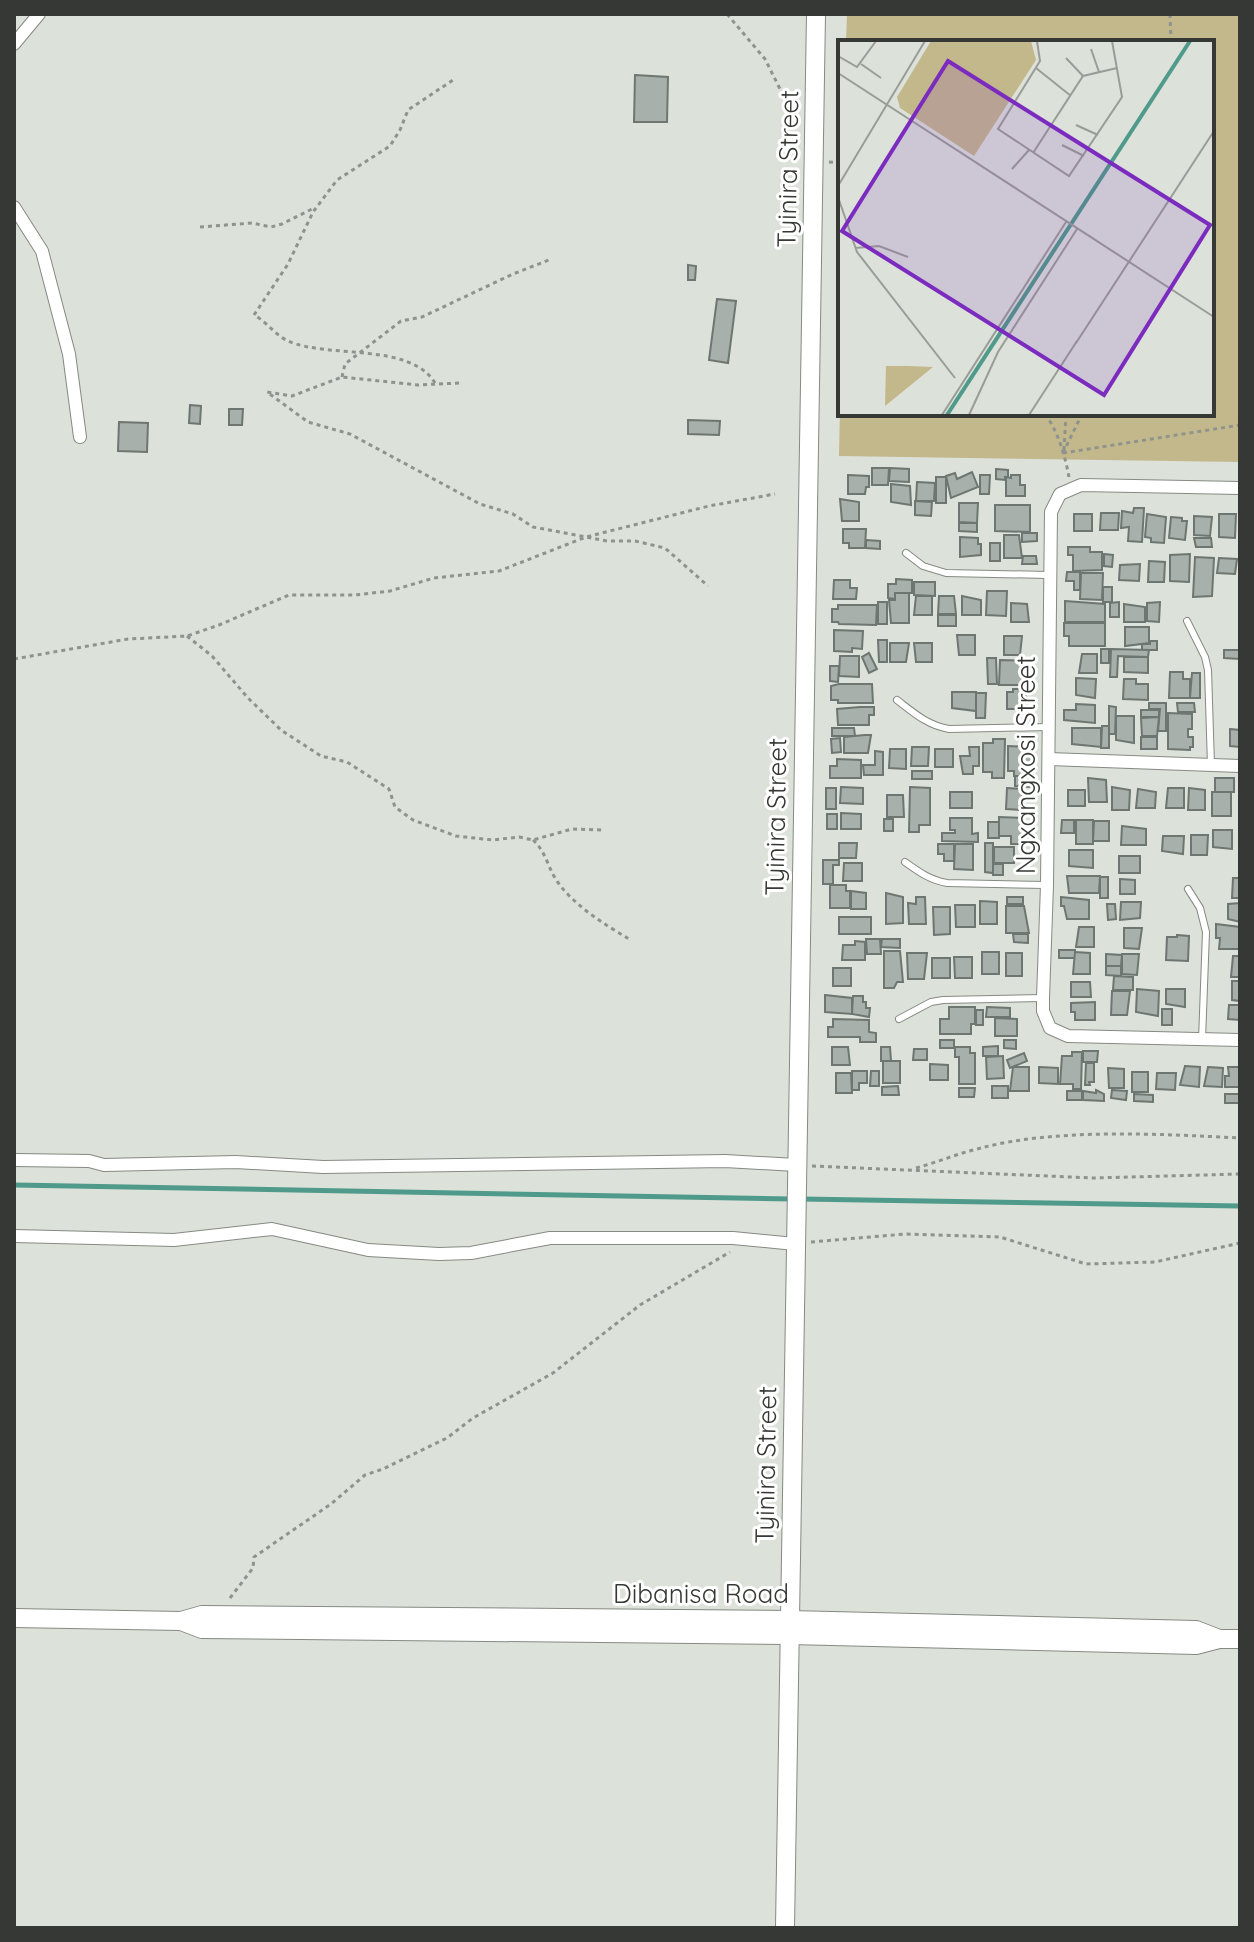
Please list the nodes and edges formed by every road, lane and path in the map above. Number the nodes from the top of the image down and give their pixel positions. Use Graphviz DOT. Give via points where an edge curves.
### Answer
graph roads {
  1 [pos="39,14"];
  2 [pos="727,14"];
  3 [pos="816,14"];
  4 [pos="1170,14"];
  5 [pos="1169,40"];
  6 [pos="14,44"];
  7 [pos="456,78"];
  8 [pos="815,105"];
  9 [pos="318,206"];
  10 [pos="14,207"];
  11 [pos="200,227"];
  12 [pos="549,260"];
  13 [pos="362,353"];
  14 [pos="342,377"];
  15 [pos="435,383"];
  16 [pos="459,383"];
  17 [pos="1046,416"];
  18 [pos="1066,416"];
  19 [pos="1081,416"];
  20 [pos="1240,425"];
  21 [pos="80,437"];
  22 [pos="1063,453"];
  23 [pos="1069,488"];
  24 [pos="1240,488"];
  25 [pos="775,494"];
  26 [pos="586,537"];
  27 [pos="906,553"];
  28 [pos="1048,575"];
  29 [pos="708,586"];
  30 [pos="1187,621"];
  31 [pos="187,636"];
  32 [pos="14,659"];
  33 [pos="897,700"];
  34 [pos="1049,727"];
  35 [pos="1049,759"];
  36 [pos="1211,766"];
  37 [pos="1240,766"];
  38 [pos="605,830"];
  39 [pos="533,840"];
  40 [pos="905,862"];
  41 [pos="1047,885"];
  42 [pos="1188,889"];
  43 [pos="629,939"];
  44 [pos="1043,998"];
  45 [pos="899,1019"];
  46 [pos="1202,1040"];
  47 [pos="1240,1040"];
  48 [pos="1240,1138"];
  49 [pos="14,1160"];
  50 [pos="913,1170"];
  51 [pos="796,1173"];
  52 [pos="1240,1174"];
  53 [pos="14,1236"];
  54 [pos="750,1240"];
  55 [pos="1240,1243"];
  56 [pos="795,1244"];
  57 [pos="229,1600"];
  58 [pos="14,1618"];
  59 [pos="790,1627"];
  60 [pos="1240,1639"];
  61 [pos="785,1928"];
  1 -- 6 [label="street"];
  2 -- 8 [label="path" via="765,59 784,97"];
  3 -- 8 [label="street, Tyinira Street"];
  4 -- 5 [label="path"];
  7 -- 9 [label="path" via="408,110 390,146 345,173"];
  8 -- 51 [label="street, Tyinira Street"];
  9 -- 11 [label="path" via="271,227"];
  9 -- 13 [label="path" via="254,315 287,341"];
  10 -- 21 [label="street" via="42,251 69,354"];
  12 -- 13 [label="path" via="422,317 401,321"];
  13 -- 14 [label="path" via="345,364"];
  13 -- 15 [label="path" via="423,367"];
  14 -- 15 [label="path"];
  14 -- 26 [label="path" via="292,396 267,392 308,422 350,434 480,504 533,527"];
  15 -- 16 [label="path"];
  17 -- 22 [label="path"];
  18 -- 22 [label="path"];
  19 -- 22 [label="path"];
  20 -- 22 [label="path"];
  22 -- 23 [label="path"];
  23 -- 24 [label="street"];
  23 -- 28 [label="street, Ngxangxosi Street" via="1051,512"];
  25 -- 26 [label="path"];
  26 -- 29 [label="path" via="665,548"];
  26 -- 31 [label="path" via="499,571 355,595 289,595"];
  27 -- 28 [label="lane" via="923,566 946,573"];
  28 -- 34 [label="street, Ngxangxosi Street"];
  30 -- 36 [label="lane" via="1208,670"];
  31 -- 32 [label="path" via="128,639"];
  31 -- 39 [label="path" via="281,730 389,789 395,807 413,820 456,836"];
  33 -- 34 [label="lane" via="920,718 949,729"];
  34 -- 35 [label="street, Ngxangxosi Street"];
  35 -- 36 [label="street"];
  35 -- 41 [label="street, Ngxangxosi Street"];
  36 -- 37 [label="street"];
  38 -- 39 [label="path" via="572,829"];
  39 -- 43 [label="path" via="544,850 556,880 579,904"];
  40 -- 41 [label="lane" via="947,883"];
  41 -- 44 [label="street, Ngxangxosi Street"];
  42 -- 46 [label="lane" via="1206,932"];
  44 -- 45 [label="lane" via="943,1000"];
  44 -- 46 [label="street, Ngxangxosi Street" via="1050,1028 1068,1036"];
  46 -- 47 [label="street, Ngxangxosi Street"];
  48 -- 50 [label="path" via="1039,1138 982,1147"];
  49 -- 51 [label="street" via="323,1167 725,1161"];
  50 -- 51 [label="path"];
  50 -- 52 [label="path" via="1094,1178"];
  51 -- 56 [label="street, Tyinira Street"];
  53 -- 54 [label="street" via="174,1240 272,1229 368,1250 439,1254 550,1238"];
  54 -- 56 [label="street"];
  54 -- 57 [label="path" via="640,1305 553,1373 447,1438 365,1475 254,1557 253,1568"];
  55 -- 56 [label="path" via="1155,1262 1086,1264 1000,1237 905,1234"];
  56 -- 59 [label="street, Tyinira Street"];
  58 -- 59 [label="street, Dibanisa Road" via="181,1621 202,1615"];
  59 -- 60 [label="street, Dibanisa Road" via="1196,1630 1219,1639"];
  59 -- 61 [label="street, Tyinira Street"];
}
